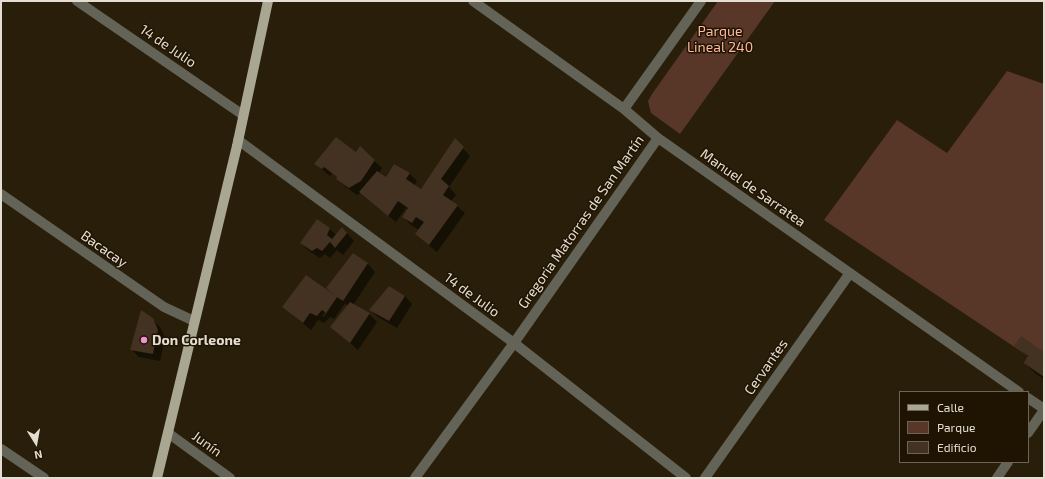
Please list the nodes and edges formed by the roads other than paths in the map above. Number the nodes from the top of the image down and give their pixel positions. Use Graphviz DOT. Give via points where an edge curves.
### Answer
graph roads {
  1 [pos="77,1"];
  2 [pos="268,1"];
  3 [pos="474,1"];
  4 [pos="702,1"];
  5 [pos="624,109"];
  6 [pos="243,115"];
  7 [pos="658,138"];
  8 [pos="238,140"];
  9 [pos="1,194"];
  10 [pos="850,273"];
  11 [pos="194,322"];
  12 [pos="514,343"];
  13 [pos="1018,391"];
  14 [pos="1029,399"];
  15 [pos="1044,410"];
  16 [pos="1029,432"];
  17 [pos="168,433"];
  18 [pos="1,449"];
  19 [pos="1007,463"];
  20 [pos="44,478"];
  21 [pos="158,478"];
  22 [pos="230,478"];
  23 [pos="415,478"];
  24 [pos="686,478"];
  25 [pos="705,478"];
  26 [pos="997,478"];
  1 -- 6 [label="street, 14 de Julio"];
  2 -- 6 [label="main road"];
  3 -- 5 [label="street, Manuel de Sarratea"];
  4 -- 5 [label="street"];
  5 -- 7 [label="street, Manuel de Sarratea"];
  6 -- 8 [label="main road"];
  7 -- 10 [label="street, Manuel de Sarratea"];
  7 -- 12 [label="street, Gregoria Matorras de San Martín"];
  8 -- 11 [label="main road"];
  8 -- 12 [label="street, 14 de Julio"];
  9 -- 11 [label="street, Bacacay" via="164,307"];
  10 -- 13 [label="street, Manuel de Sarratea"];
  10 -- 25 [label="street, Cervantes"];
  11 -- 17 [label="main road"];
  12 -- 23 [label="street, Gregoria Matorras de San Martín"];
  12 -- 24 [label="street, 14 de Julio"];
  14 -- 15 [label="street"];
  15 -- 16 [label="street"];
  17 -- 21 [label="main road"];
  17 -- 22 [label="street, Junín"];
  18 -- 20 [label="street"];
  19 -- 26 [label="street"];
}
